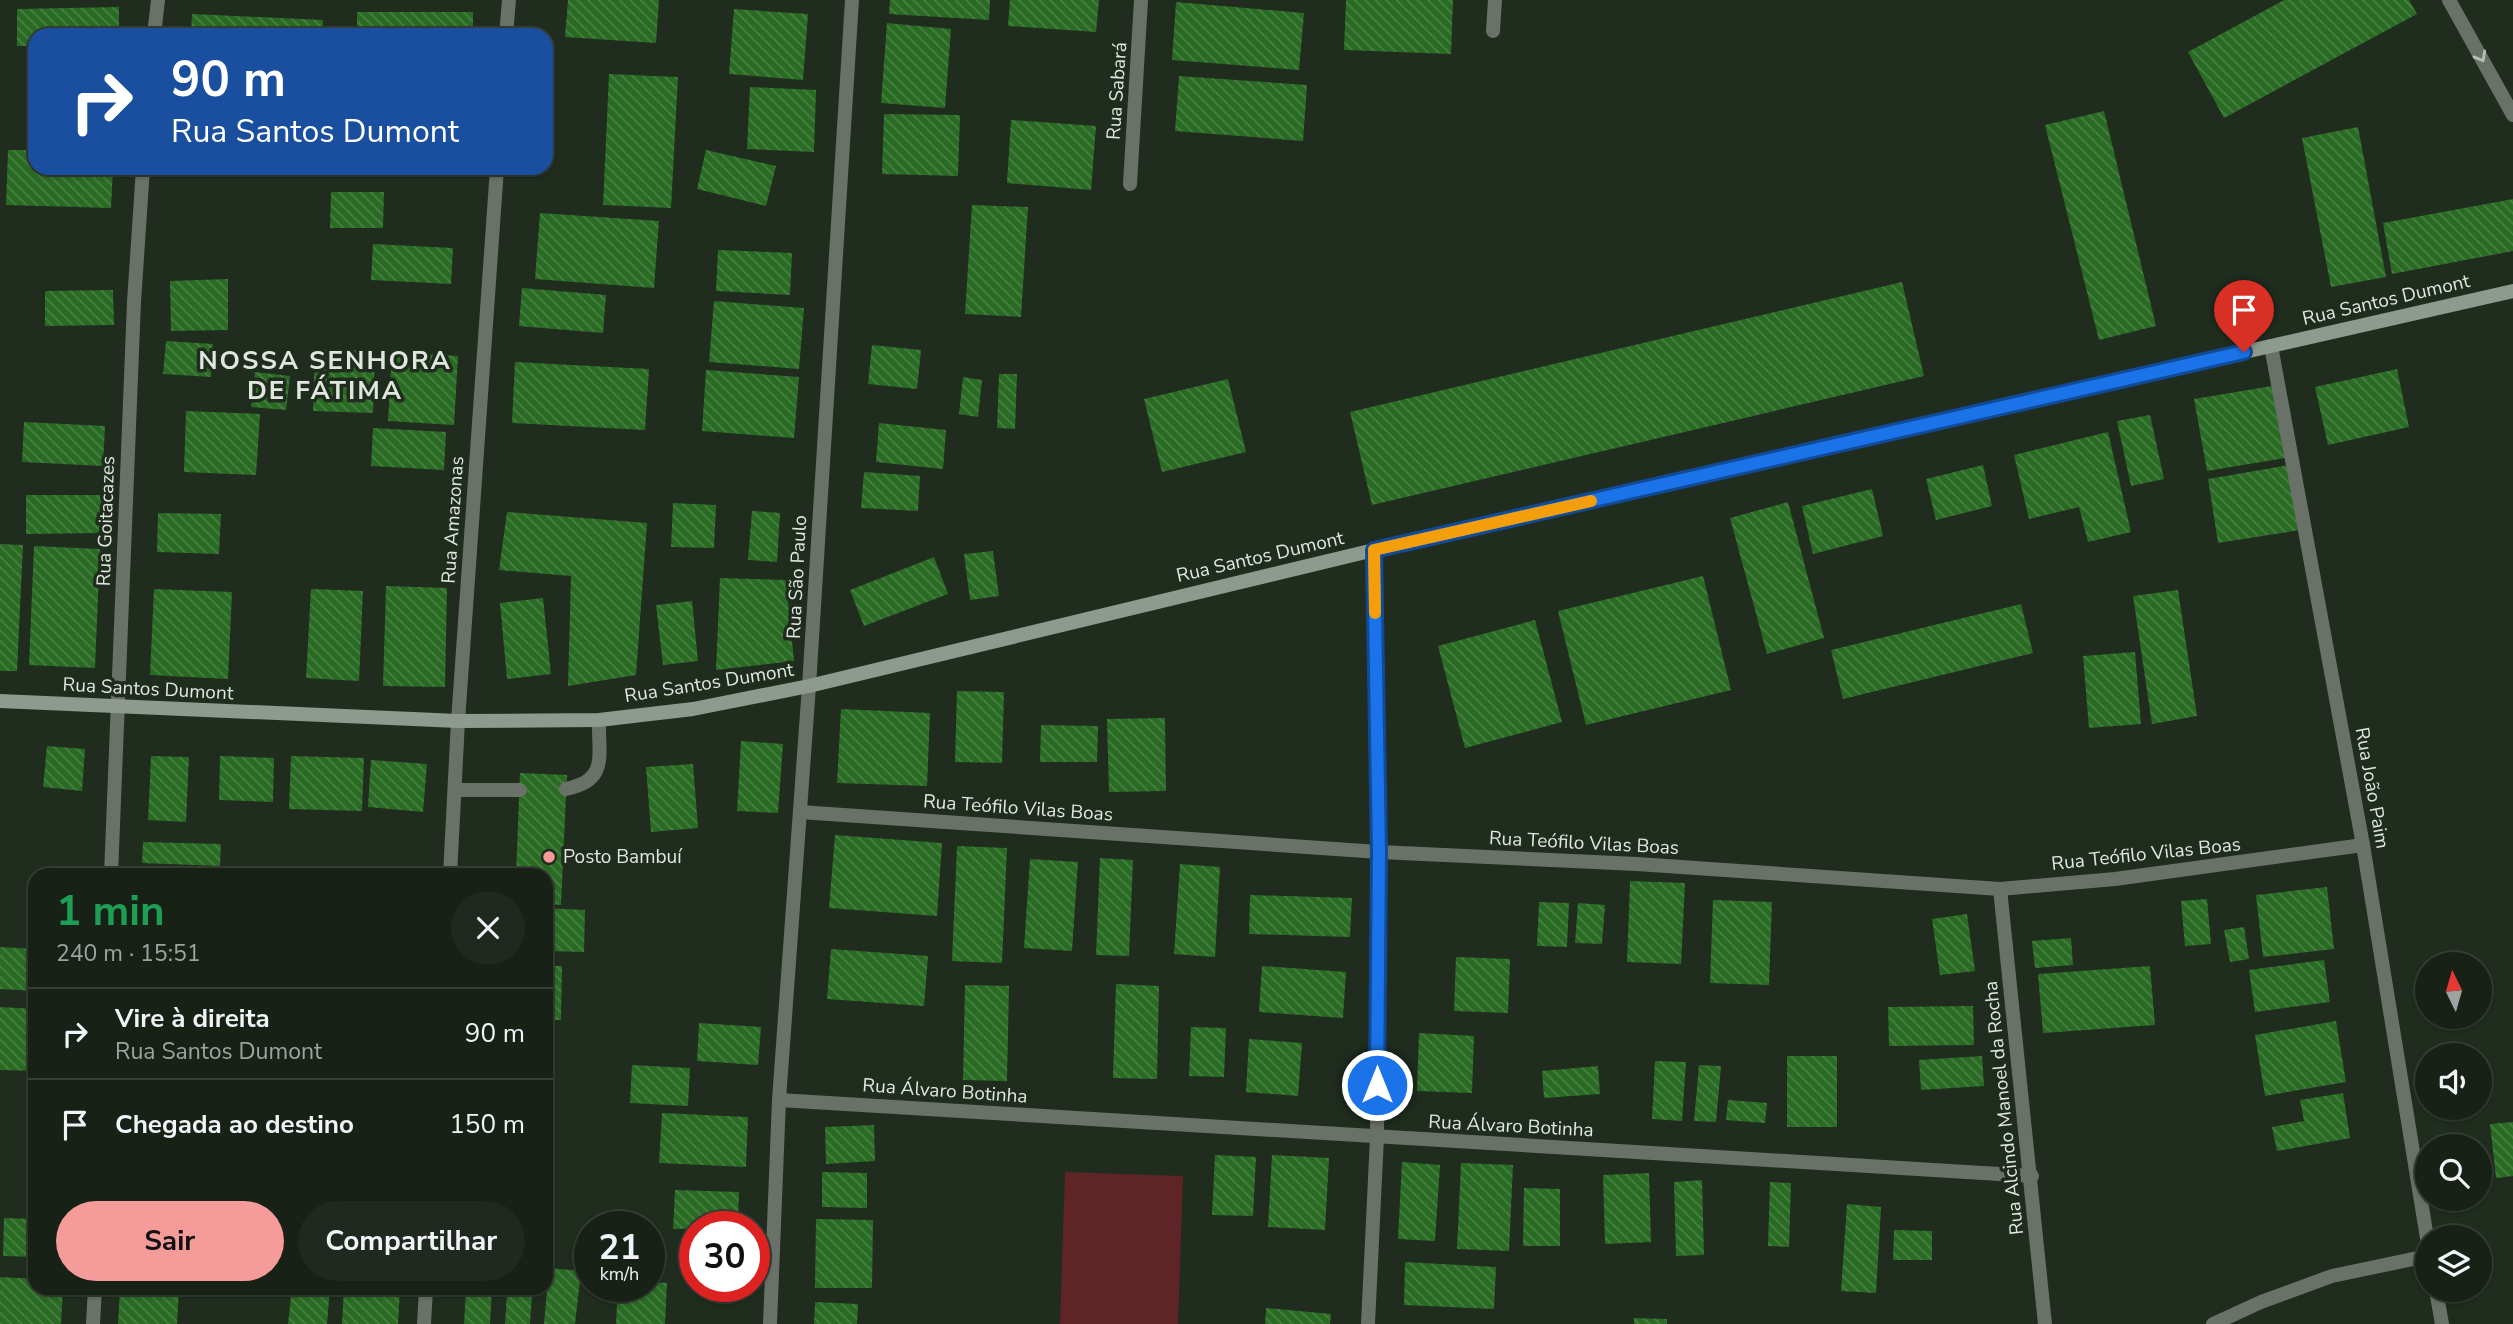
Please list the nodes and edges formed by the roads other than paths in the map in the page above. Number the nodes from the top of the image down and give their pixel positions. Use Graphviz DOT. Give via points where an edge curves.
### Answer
graph roads {
  1 [pos="158,0"];
  2 [pos="509,0"];
  3 [pos="852,0"];
  4 [pos="1142,0"];
  5 [pos="1495,0"];
  6 [pos="2449,0"];
  7 [pos="155,28"];
  8 [pos="507,28"];
  9 [pos="1493,31"];
  10 [pos="2513,115"];
  11 [pos="143,175"];
  12 [pos="497,175"];
  13 [pos="1130,184"];
  14 [pos="2513,291"];
  15 [pos="2271,346"];
  16 [pos="1374,550"];
  17 [pos="809,687"];
  18 [pos="0,701"];
  19 [pos="117,707"];
  20 [pos="599,720"];
  21 [pos="458,721"];
  22 [pos="566,789"];
  23 [pos="455,790"];
  24 [pos="520,790"];
  25 [pos="800,812"];
  26 [pos="2363,845"];
  27 [pos="1379,852"];
  28 [pos="111,868"];
  29 [pos="450,868"];
  30 [pos="2000,889"];
  31 [pos="779,1100"];
  32 [pos="1377,1137"];
  33 [pos="2032,1176"];
  34 [pos="2425,1225"];
  35 [pos="2415,1259"];
  36 [pos="95,1295"];
  37 [pos="426,1295"];
  38 [pos="2438,1302"];
  39 [pos="93,1324"];
  40 [pos="424,1324"];
  41 [pos="770,1324"];
  42 [pos="1368,1324"];
  43 [pos="2045,1324"];
  44 [pos="2213,1324"];
  45 [pos="2442,1324"];
  1 -- 7 [label="street"];
  2 -- 8 [label="street"];
  3 -- 17 [label="street, Rua São Paulo"];
  4 -- 13 [label="street, Rua Sabará"];
  5 -- 9 [label="street"];
  6 -- 10 [label="street, one-way"];
  11 -- 19 [label="street, Rua Goitacazes"];
  12 -- 21 [label="street, Rua Amazonas"];
  14 -- 15 [label="main road, Rua Santos Dumont"];
  15 -- 16 [label="main road, Rua Santos Dumont"];
  15 -- 26 [label="street, Rua João Paim"];
  16 -- 17 [label="main road, Rua Santos Dumont"];
  16 -- 27 [label="street"];
  17 -- 20 [label="main road, Rua Santos Dumont" via="693,709"];
  17 -- 25 [label="street, Rua São Paulo"];
  18 -- 19 [label="main road, Rua Santos Dumont"];
  19 -- 21 [label="main road, Rua Santos Dumont"];
  19 -- 28 [label="street, Rua Goitacazes"];
  20 -- 21 [label="main road, Rua Santos Dumont"];
  20 -- 22 [label="street" via="594,777"];
  21 -- 23 [label="street, Rua Amazonas"];
  23 -- 24 [label="street"];
  23 -- 29 [label="street, Rua Amazonas"];
  25 -- 27 [label="street, Rua Teófilo Vilas Boas"];
  25 -- 31 [label="street, Rua São Paulo"];
  26 -- 30 [label="street, Rua Teófilo Vilas Boas" via="2140,876"];
  26 -- 34 [label="street, Rua João Paim"];
  27 -- 30 [label="street, Rua Teófilo Vilas Boas"];
  27 -- 32 [label="street"];
  30 -- 33 [label="street, Rua Alcindo Manoel da Rocha"];
  31 -- 32 [label="street, Rua Álvaro Botinha"];
  31 -- 41 [label="street, Rua São Paulo"];
  32 -- 33 [label="street, Rua Álvaro Botinha"];
  32 -- 42 [label="street"];
  33 -- 43 [label="street, Rua Alcindo Manoel da Rocha"];
  35 -- 44 [label="street" via="2332,1276"];
  36 -- 39 [label="street"];
  37 -- 40 [label="street"];
  38 -- 45 [label="street"];
}
